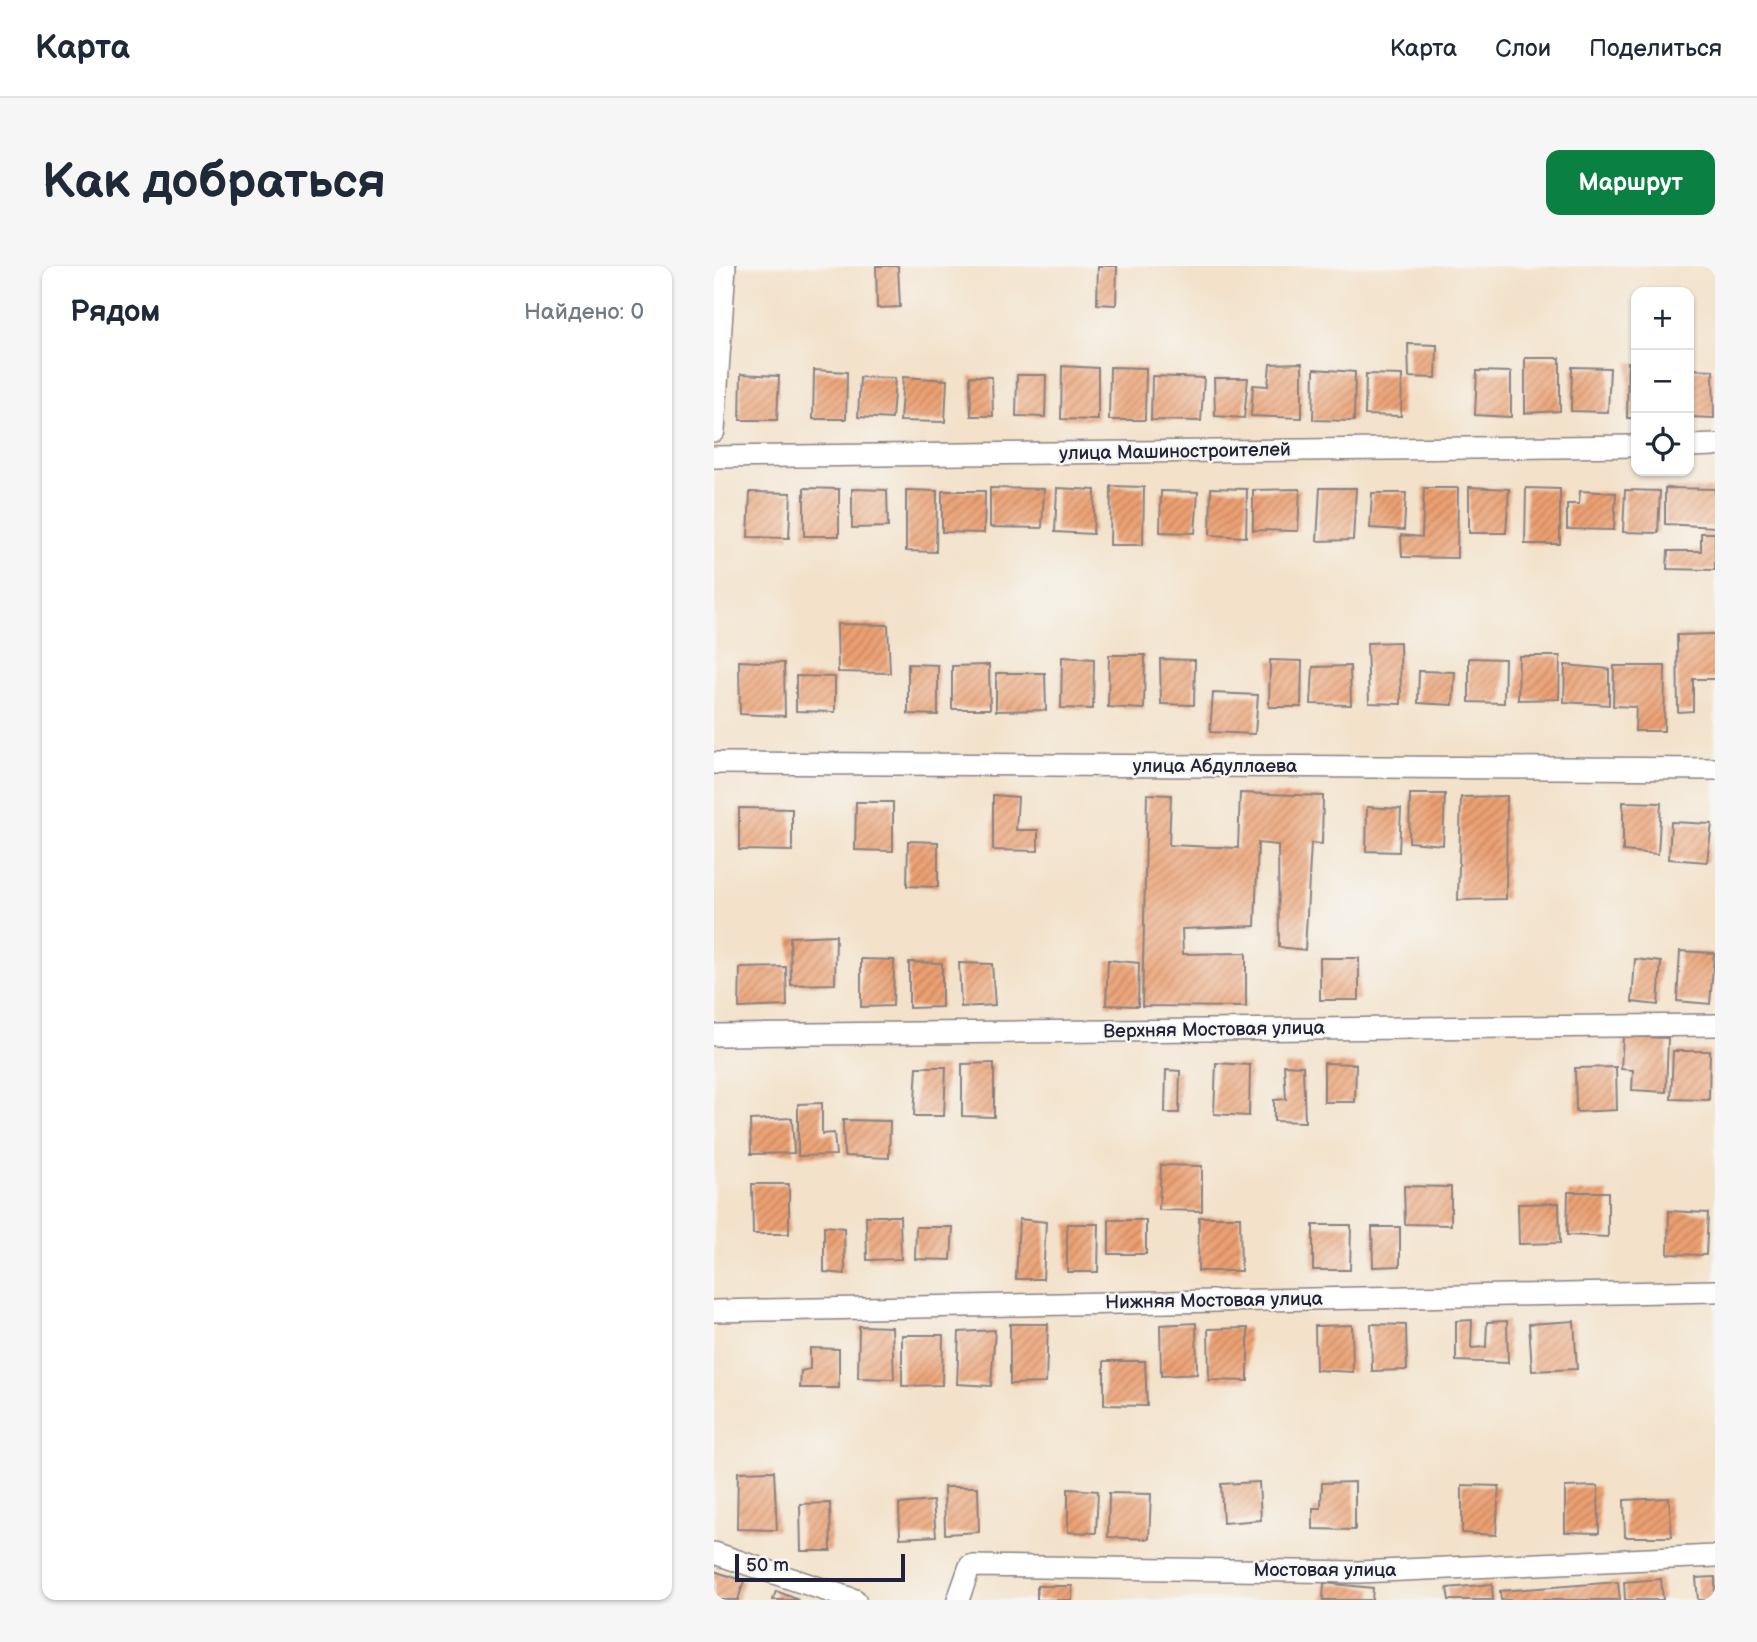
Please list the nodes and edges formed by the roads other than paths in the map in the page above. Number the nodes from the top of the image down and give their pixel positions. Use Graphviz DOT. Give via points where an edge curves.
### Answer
graph roads {
  1 [pos="725,266"];
  2 [pos="714,430"];
  3 [pos="1715,445"];
  4 [pos="1631,446"];
  5 [pos="1694,446"];
  6 [pos="714,457"];
  7 [pos="714,764"];
  8 [pos="1715,769"];
  9 [pos="1715,1025"];
  10 [pos="714,1035"];
  11 [pos="1715,1291"];
  12 [pos="714,1311"];
  13 [pos="714,1553"];
  14 [pos="1715,1556"];
  15 [pos="855,1600"];
  16 [pos="958,1600"];
  1 -- 2 [label="street"];
  3 -- 5 [label="street"];
  4 -- 6 [label="street, улица Машиностроителей"];
  7 -- 8 [label="street, улица Абдуллаева"];
  9 -- 10 [label="street, Верхняя Мостовая улица"];
  11 -- 12 [label="street, Нижняя Мостовая улица"];
  13 -- 15 [label="street"];
  14 -- 16 [label="street, Мостовая улица" via="1359,1572 970,1566"];
}
